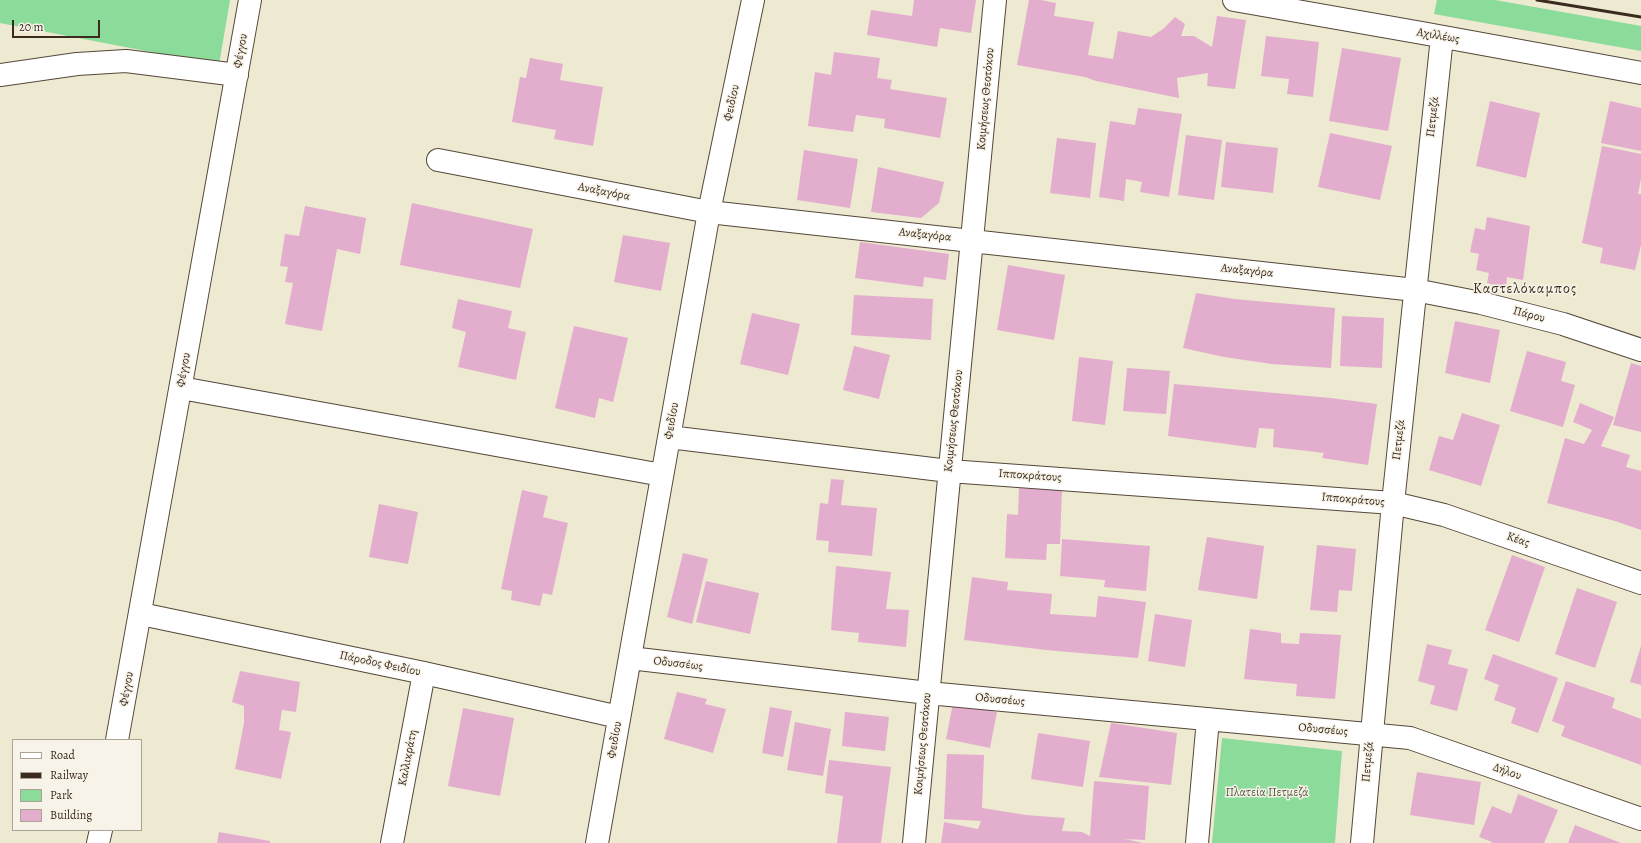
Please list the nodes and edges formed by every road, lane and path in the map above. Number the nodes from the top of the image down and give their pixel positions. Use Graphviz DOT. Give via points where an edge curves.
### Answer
graph roads {
  1 [pos="250,0"];
  2 [pos="753,0"];
  3 [pos="995,0"];
  4 [pos="1234,0"];
  5 [pos="1442,36"];
  6 [pos="1641,73"];
  7 [pos="0,75"];
  8 [pos="237,75"];
  9 [pos="438,160"];
  10 [pos="710,212"];
  11 [pos="972,240"];
  12 [pos="1415,290"];
  13 [pos="1641,350"];
  14 [pos="181,388"];
  15 [pos="668,437"];
  16 [pos="949,471"];
  17 [pos="662,475"];
  18 [pos="1393,503"];
  19 [pos="1641,583"];
  20 [pos="141,614"];
  21 [pos="630,658"];
  22 [pos="424,673"];
  23 [pos="928,693"];
  24 [pos="619,717"];
  25 [pos="1208,719"];
  26 [pos="1371,734"];
  27 [pos="117,739"];
  28 [pos="1641,819"];
  29 [pos="101,831"];
  30 [pos="98,843"];
  31 [pos="392,843"];
  32 [pos="597,843"];
  33 [pos="914,843"];
  34 [pos="1197,843"];
  35 [pos="1362,843"];
  1 -- 8 [label="street, Φέγγου"];
  2 -- 10 [label="street, Φειδίου"];
  3 -- 11 [label="street, Κοιμήσεως Θεοτόκου"];
  4 -- 5 [label="street, Αχιλλέως"];
  5 -- 6 [label="street, Αχιλλέως"];
  5 -- 12 [label="street, Πετμεζά"];
  7 -- 8 [label="street" via="77,64 126,61"];
  8 -- 14 [label="street, Φέγγου"];
  9 -- 10 [label="street, Αναξαγόρα"];
  10 -- 11 [label="street, Αναξαγόρα"];
  10 -- 15 [label="street, Φειδίου"];
  11 -- 12 [label="street, Αναξαγόρα"];
  11 -- 16 [label="street, Κοιμήσεως Θεοτόκου"];
  12 -- 13 [label="street, Πάρου" via="1556,322"];
  12 -- 18 [label="street, Πετμεζά"];
  14 -- 17 [label="street"];
  14 -- 20 [label="street, Φέγγου"];
  15 -- 16 [label="street, Ιπποκράτους"];
  15 -- 17 [label="street, Φειδίου"];
  16 -- 18 [label="street, Ιπποκράτους"];
  16 -- 23 [label="street, Κοιμήσεως Θεοτόκου"];
  17 -- 21 [label="street, Φειδίου"];
  18 -- 19 [label="street, Κέας" via="1450,517"];
  18 -- 26 [label="street, Πετμεζά"];
  20 -- 22 [label="street, Πάροδος Φειδίου"];
  20 -- 27 [label="street, Φέγγου"];
  21 -- 23 [label="street, Οδυσσέως"];
  21 -- 24 [label="street, Φειδίου"];
  22 -- 24 [label="street, Πάροδος Φειδίου"];
  22 -- 31 [label="street, Καλλικράτη"];
  23 -- 25 [label="street, Οδυσσέως"];
  23 -- 33 [label="street, Κοιμήσεως Θεοτόκου"];
  24 -- 32 [label="street, Φειδίου"];
  25 -- 26 [label="street, Οδυσσέως"];
  25 -- 34 [label="street"];
  26 -- 28 [label="street, Δήλου" via="1410,738"];
  26 -- 35 [label="street, Πετμεζά"];
  29 -- 30 [label="street"];
}
